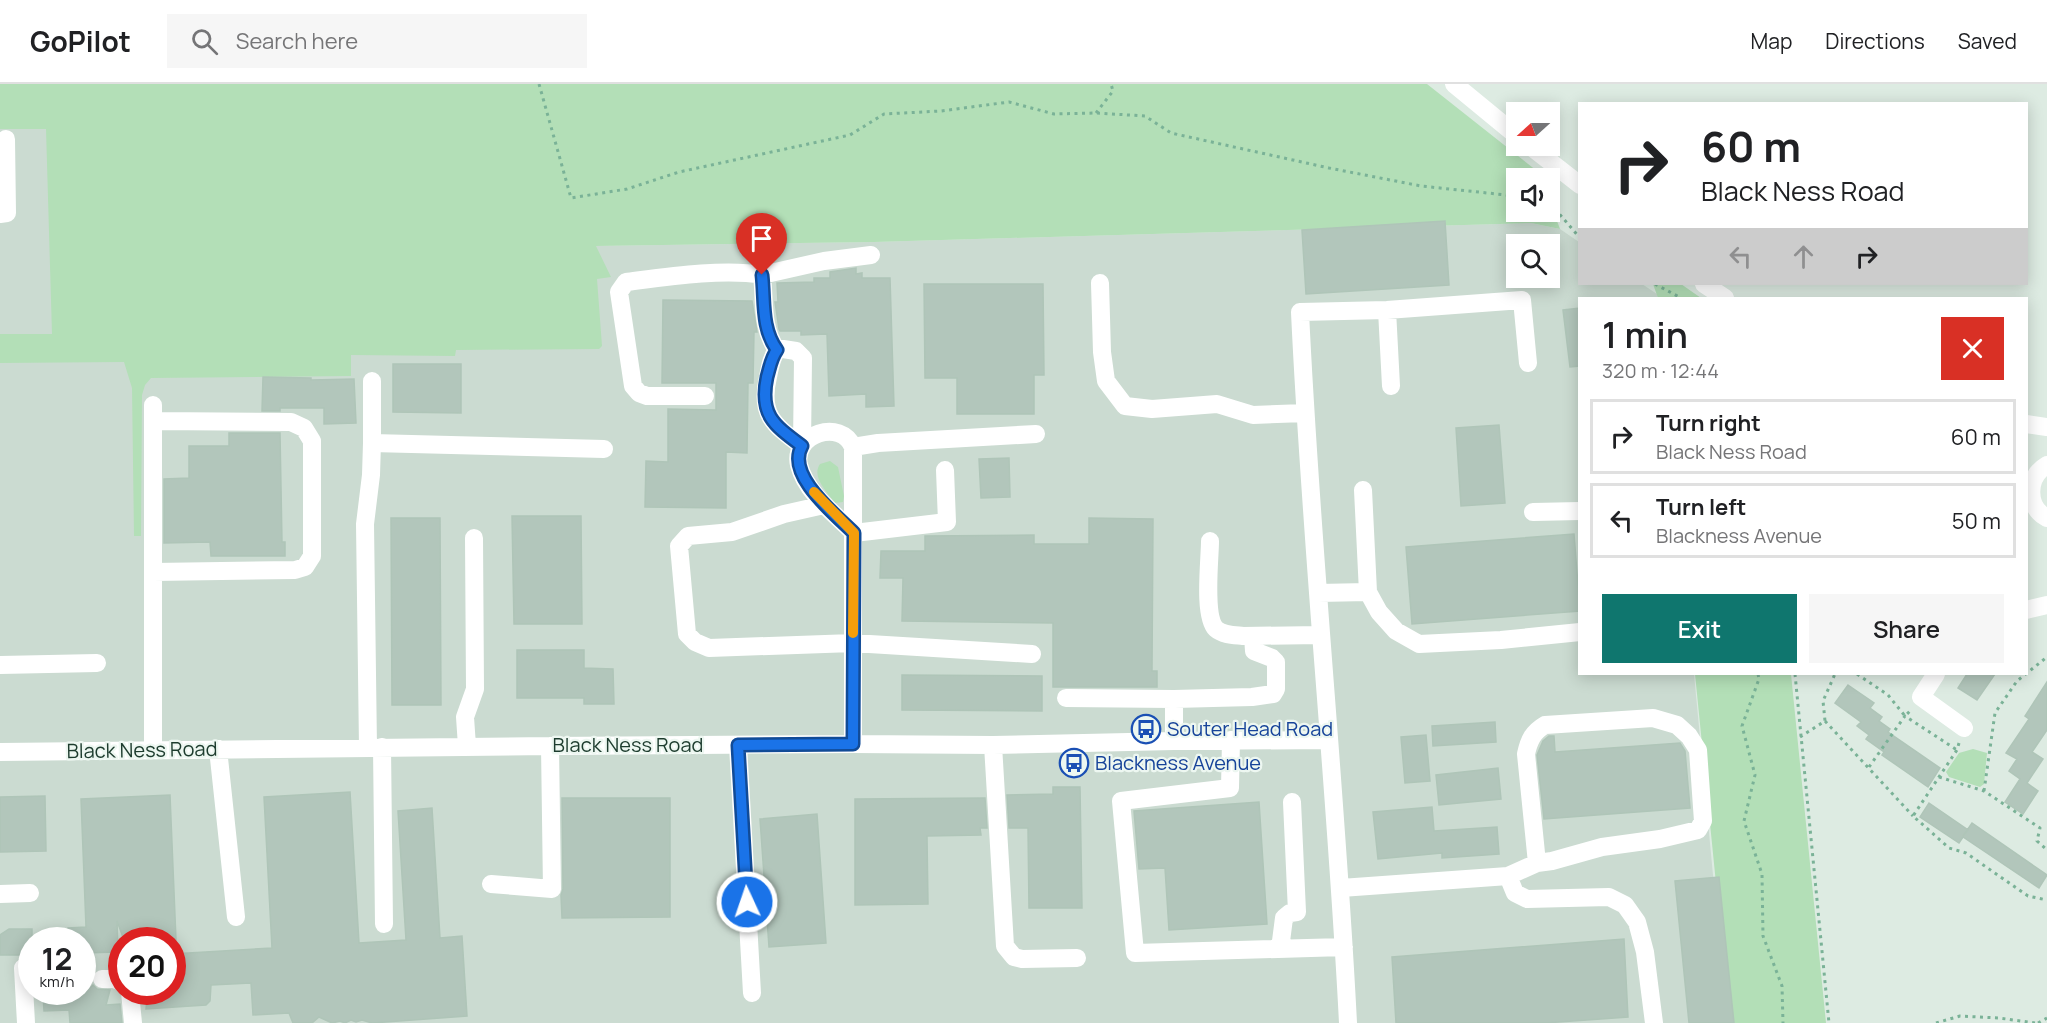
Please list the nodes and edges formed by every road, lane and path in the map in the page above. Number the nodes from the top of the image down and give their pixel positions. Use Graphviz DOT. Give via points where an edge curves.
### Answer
graph roads {
  1 [pos="538,84"];
  2 [pos="1111,84"];
  3 [pos="1454,84"];
  4 [pos="1096,113"];
  5 [pos="1506,127"];
  6 [pos="6,139"];
  7 [pos="1543,156"];
  8 [pos="1578,183"];
  9 [pos="1506,195"];
  10 [pos="0,214"];
  11 [pos="1560,215"];
  12 [pos="1578,236"];
  13 [pos="871,255"];
  14 [pos="762,275"];
  15 [pos="1100,283"];
  16 [pos="1657,285"];
  17 [pos="1706,285"];
  18 [pos="1679,297"];
  19 [pos="1724,297"];
  20 [pos="1387,310"];
  21 [pos="777,350"];
  22 [pos="1528,363"];
  23 [pos="372,381"];
  24 [pos="1391,386"];
  25 [pos="705,396"];
  26 [pos="1305,413"];
  27 [pos="2028,424"];
  28 [pos="2047,427"];
  29 [pos="1036,434"];
  30 [pos="372,444"];
  31 [pos="802,446"];
  32 [pos="853,447"];
  33 [pos="604,449"];
  34 [pos="2047,465"];
  35 [pos="945,471"];
  36 [pos="1363,490"];
  37 [pos="824,504"];
  38 [pos="1578,511"];
  39 [pos="1533,512"];
  40 [pos="2047,518"];
  41 [pos="854,533"];
  42 [pos="474,538"];
  43 [pos="1210,541"];
  44 [pos="153,572"];
  45 [pos="1318,592"];
  46 [pos="1368,592"];
  47 [pos="2047,605"];
  48 [pos="2028,610"];
  49 [pos="1578,632"];
  50 [pos="1253,636"];
  51 [pos="1320,636"];
  52 [pos="853,643"];
  53 [pos="1032,654"];
  54 [pos="2047,657"];
  55 [pos="97,663"];
  56 [pos="0,665"];
  57 [pos="2028,672"];
  58 [pos="1758,675"];
  59 [pos="1795,675"];
  60 [pos="1835,675"];
  61 [pos="1858,675"];
  62 [pos="1935,675"];
  63 [pos="2024,675"];
  64 [pos="1921,697"];
  65 [pos="1066,698"];
  66 [pos="1174,699"];
  67 [pos="1905,716"];
  68 [pos="1825,721"];
  69 [pos="1964,728"];
  70 [pos="1800,737"];
  71 [pos="1231,740"];
  72 [pos="1328,740"];
  73 [pos="1174,741"];
  74 [pos="853,744"];
  75 [pos="738,745"];
  76 [pos="993,745"];
  77 [pos="467,746"];
  78 [pos="550,746"];
  79 [pos="375,747"];
  80 [pos="218,749"];
  81 [pos="153,750"];
  82 [pos="1957,750"];
  83 [pos="0,752"];
  84 [pos="1869,767"];
  85 [pos="1939,777"];
  86 [pos="1984,791"];
  87 [pos="1292,802"];
  88 [pos="1913,816"];
  89 [pos="2047,850"];
  90 [pos="1537,863"];
  91 [pos="1508,876"];
  92 [pos="491,884"];
  93 [pos="1341,888"];
  94 [pos="30,893"];
  95 [pos="0,894"];
  96 [pos="2047,900"];
  97 [pos="236,917"];
  98 [pos="384,924"];
  99 [pos="1344,947"];
  100 [pos="1280,949"];
  101 [pos="1077,958"];
  102 [pos="108,978"];
  103 [pos="102,979"];
  104 [pos="752,993"];
  105 [pos="25,1005"];
  106 [pos="131,1005"];
  107 [pos="2000,1018"];
  108 [pos="2047,1018"];
  109 [pos="26,1023"];
  110 [pos="133,1023"];
  111 [pos="1348,1023"];
  112 [pos="1654,1023"];
  113 [pos="1783,1023"];
  114 [pos="1828,1023"];
  115 [pos="1936,1023"];
  116 [pos="1993,1023"];
  117 [pos="2037,1023"];
  1 -- 4 [label="path" via="571,198 627,189 701,167 850,135 884,114 1009,102 1053,114"];
  2 -- 4 [label="path" via="1113,91"];
  3 -- 5 [label="street"];
  4 -- 9 [label="path" via="1145,116 1171,133 1329,168 1421,186"];
  6 -- 10 [label="street" via="7,213"];
  7 -- 8 [label="street"];
  11 -- 12 [label="path"];
  13 -- 14 [label="street"];
  14 -- 21 [label="street" via="765,323"];
  14 -- 25 [label="street" via="720,274 626,282 619,292 633,386 647,396"];
  15 -- 26 [label="street" via="1106,381 1125,406 1152,409 1217,404 1254,416"];
  16 -- 18 [label="path"];
  17 -- 19 [label="street"];
  20 -- 22 [label="street" via="1521,300"];
  20 -- 24 [label="street"];
  20 -- 26 [label="street" via="1300,312"];
  21 -- 31 [label="street" via="765,387 766,412 774,424"];
  21 -- 31 [label="street" via="796,351 804,358"];
  23 -- 30 [label="street"];
  26 -- 45 [label="street"];
  27 -- 28 [label="street"];
  29 -- 32 [label="street"];
  30 -- 33 [label="street"];
  30 -- 79 [label="street" via="365,524"];
  31 -- 32 [label="street" via="809,437 826,432 844,435"];
  31 -- 37 [label="street" via="799,466"];
  32 -- 41 [label="street"];
  34 -- 40 [label="street" via="2035,476 2031,498"];
  35 -- 41 [label="street" via="947,522"];
  36 -- 46 [label="street"];
  37 -- 41 [label="street"];
  37 -- 52 [label="street" via="732,532 688,536 682,540 678,546 687,634 709,648"];
  38 -- 39 [label="street"];
  41 -- 52 [label="street"];
  42 -- 77 [label="street" via="475,689 465,717"];
  43 -- 50 [label="street" via="1209,600 1213,625 1222,632"];
  44 -- 44 [label="street" via="153,413 291,422 304,428 312,441 312,556 305,567"];
  44 -- 81 [label="street"];
  45 -- 46 [label="street"];
  45 -- 51 [label="street"];
  46 -- 49 [label="street" via="1396,631 1419,644"];
  47 -- 48 [label="street"];
  50 -- 51 [label="street"];
  50 -- 66 [label="street" via="1254,651 1276,663 1273,694"];
  51 -- 72 [label="street"];
  52 -- 53 [label="street"];
  52 -- 74 [label="street"];
  54 -- 57 [label="path"];
  55 -- 56 [label="street"];
  58 -- 113 [label="path" via="1742,726 1755,775 1744,821 1762,873 1763,936 1782,986"];
  59 -- 70 [label="path"];
  60 -- 68 [label="path" via="1823,701"];
  61 -- 67 [label="path" via="1888,695"];
  62 -- 64 [label="street"];
  63 -- 86 [label="path" via="1995,713"];
  64 -- 67 [label="path"];
  64 -- 69 [label="street"];
  65 -- 66 [label="street"];
  66 -- 73 [label="street"];
  67 -- 82 [label="path"];
  67 -- 84 [label="path"];
  68 -- 70 [label="path"];
  68 -- 84 [label="path"];
  69 -- 82 [label="path"];
  70 -- 114 [label="path"];
  71 -- 72 [label="street, Black Ness Road"];
  71 -- 73 [label="street, Black Ness Road"];
  71 -- 100 [label="street" via="1230,788 1121,801 1135,953"];
  72 -- 93 [label="street"];
  73 -- 76 [label="street, Black Ness Road"];
  74 -- 75 [label="street, Black Ness Road"];
  74 -- 76 [label="street, Black Ness Road"];
  75 -- 78 [label="street, Black Ness Road"];
  75 -- 104 [label="street"];
  76 -- 101 [label="street" via="1005,946 1014,957 1022,959"];
  77 -- 78 [label="street, Black Ness Road"];
  77 -- 79 [label="street, Black Ness Road"];
  78 -- 92 [label="street" via="552,889"];
  79 -- 80 [label="street, Black Ness Road"];
  79 -- 98 [label="street"];
  80 -- 81 [label="street, Black Ness Road"];
  80 -- 97 [label="street"];
  81 -- 83 [label="street, Black Ness Road"];
  82 -- 85 [label="path"];
  84 -- 88 [label="path"];
  85 -- 86 [label="path"];
  85 -- 88 [label="path"];
  86 -- 89 [label="path" via="2040,828 2037,841"];
  87 -- 100 [label="street" via="1297,912 1284,918"];
  88 -- 96 [label="path" via="1949,848 1966,853 2028,896"];
  90 -- 90 [label="street" via="1698,830 1703,821 1698,750 1689,736 1677,725 1653,718 1545,725 1535,731 1526,754"];
  90 -- 91 [label="street"];
  91 -- 93 [label="street"];
  91 -- 112 [label="street" via="1515,893 1527,899 1609,897 1625,904 1637,922 1645,952"];
  93 -- 99 [label="street"];
  94 -- 95 [label="street"];
  99 -- 100 [label="street"];
  99 -- 111 [label="street"];
  102 -- 103 [label="street"];
  105 -- 109 [label="street"];
  106 -- 110 [label="street"];
  107 -- 115 [label="path" via="1960,1016"];
  107 -- 116 [label="path"];
  107 -- 117 [label="path"];
  108 -- 117 [label="path"];
}
